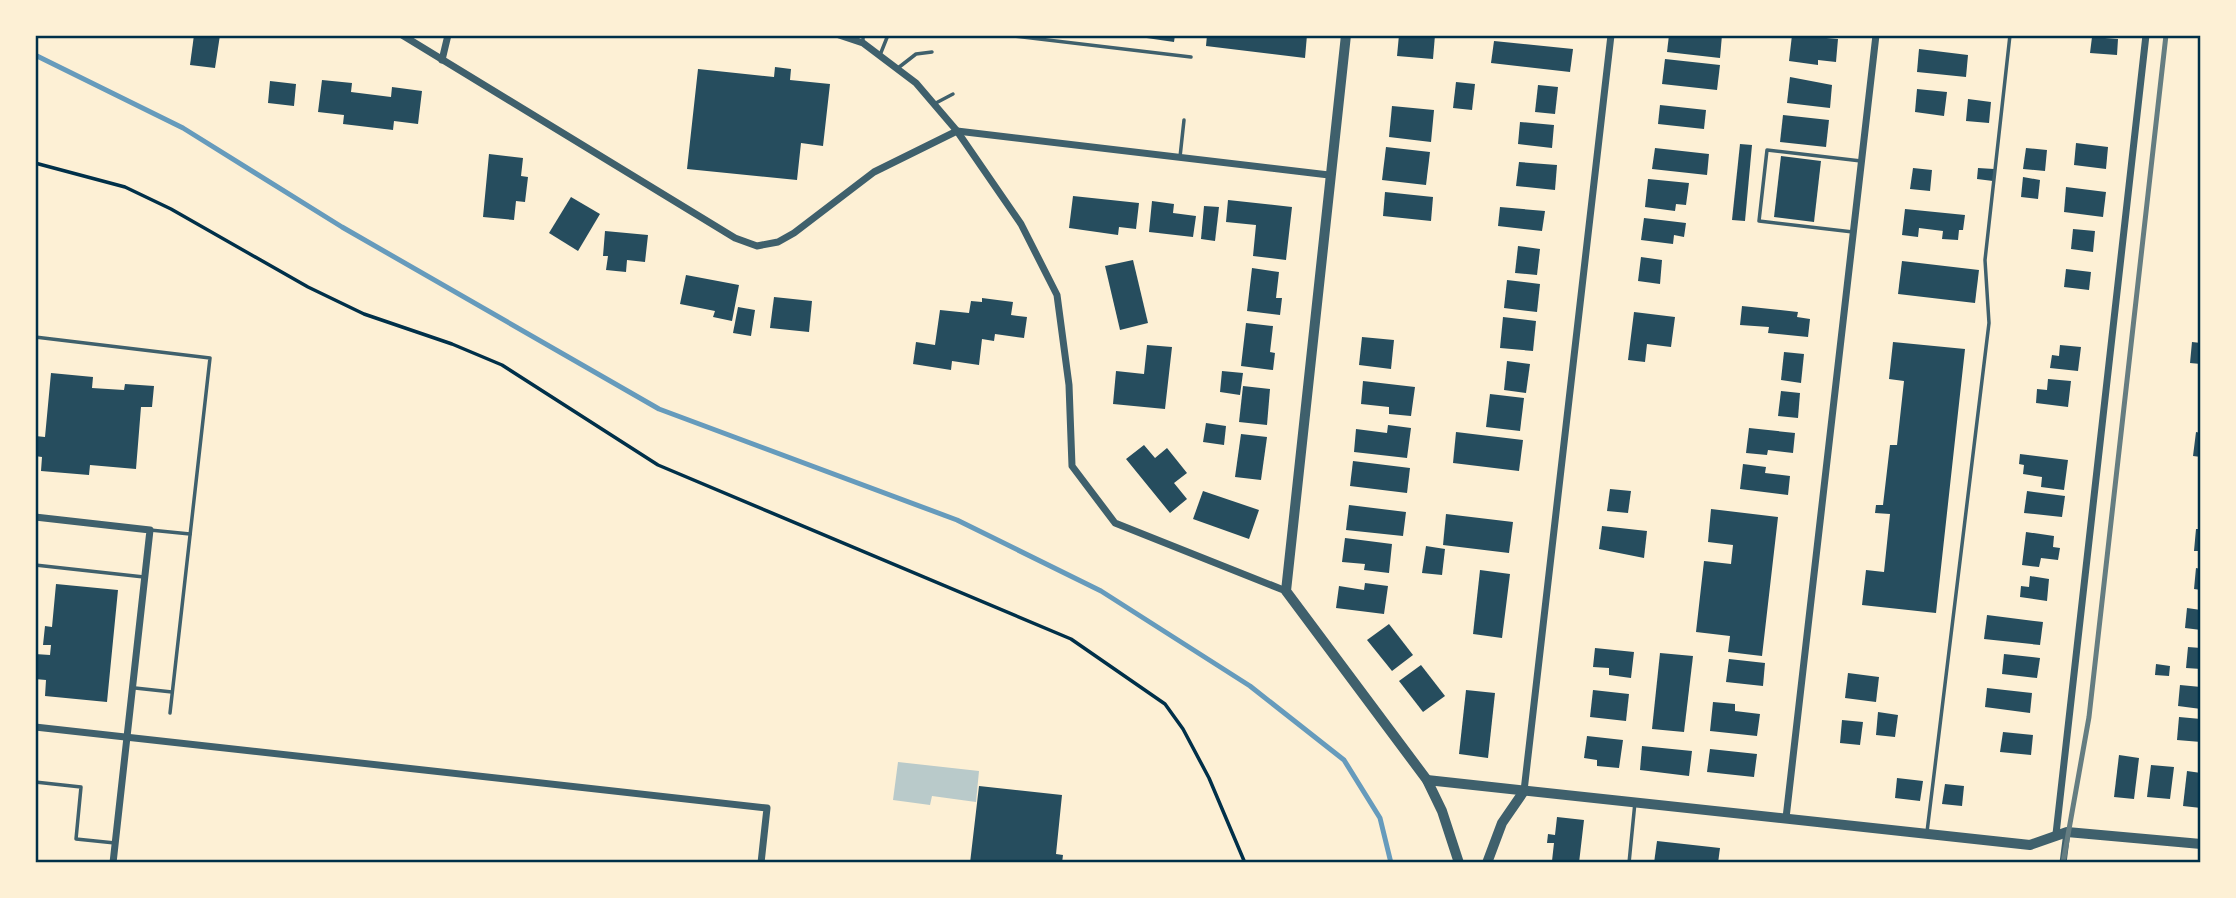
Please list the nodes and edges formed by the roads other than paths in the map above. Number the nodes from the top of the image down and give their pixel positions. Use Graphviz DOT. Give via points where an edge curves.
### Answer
graph roads {
  1 [pos="402,35"];
  2 [pos="449,35"];
  3 [pos="839,35"];
  4 [pos="888,35"];
  5 [pos="1006,35"];
  6 [pos="1346,35"];
  7 [pos="1612,35"];
  8 [pos="1876,35"];
  9 [pos="2010,35"];
  10 [pos="2146,35"];
  11 [pos="863,39"];
  12 [pos="932,52"];
  13 [pos="880,55"];
  14 [pos="1191,57"];
  15 [pos="442,60"];
  16 [pos="897,68"];
  17 [pos="953,94"];
  18 [pos="934,104"];
  19 [pos="1185,120"];
  20 [pos="957,131"];
  21 [pos="1180,157"];
  22 [pos="1861,161"];
  23 [pos="1329,175"];
  24 [pos="1853,232"];
  25 [pos="35,337"];
  26 [pos="35,517"];
  27 [pos="150,530"];
  28 [pos="190,534"];
  29 [pos="35,565"];
  30 [pos="145,577"];
  31 [pos="1286,590"];
  32 [pos="132,688"];
  33 [pos="173,692"];
  34 [pos="170,713"];
  35 [pos="35,727"];
  36 [pos="127,737"];
  37 [pos="1427,780"];
  38 [pos="35,782"];
  39 [pos="1524,791"];
  40 [pos="1636,802"];
  41 [pos="1786,818"];
  42 [pos="2062,833"];
  43 [pos="1927,834"];
  44 [pos="115,843"];
  45 [pos="2201,844"];
  46 [pos="113,863"];
  47 [pos="761,863"];
  48 [pos="1459,863"];
  49 [pos="1487,863"];
  50 [pos="1629,863"];
  51 [pos="2063,863"];
  1 -- 15 [label="street"];
  2 -- 15 [label="street"];
  3 -- 11 [label="street"];
  4 -- 13 [label="lane"];
  5 -- 14 [label="lane"];
  6 -- 23 [label="street"];
  7 -- 39 [label="street"];
  8 -- 22 [label="street"];
  9 -- 43 [label="lane" via="1985,260 1989,323"];
  10 -- 42 [label="street"];
  11 -- 13 [label="street"];
  12 -- 16 [label="lane" via="916,54"];
  13 -- 16 [label="street"];
  15 -- 20 [label="street" via="735,238 757,246 794,233 874,172"];
  16 -- 18 [label="street"];
  17 -- 18 [label="lane"];
  18 -- 20 [label="street"];
  19 -- 21 [label="lane"];
  20 -- 21 [label="street"];
  20 -- 31 [label="street" via="1020,224 1056,295 1069,385 1072,466 1115,523"];
  21 -- 23 [label="street"];
  22 -- 24 [label="street"];
  22 -- 24 [label="lane" via="1767,150 1759,221"];
  23 -- 31 [label="street"];
  24 -- 41 [label="street"];
  25 -- 28 [label="lane" via="210,358"];
  26 -- 27 [label="street"];
  27 -- 28 [label="lane"];
  27 -- 30 [label="street"];
  28 -- 33 [label="lane"];
  29 -- 30 [label="lane"];
  30 -- 32 [label="street"];
  31 -- 37 [label="street"];
  32 -- 33 [label="lane"];
  32 -- 36 [label="street"];
  33 -- 34 [label="lane"];
  35 -- 36 [label="street"];
  36 -- 44 [label="street"];
  36 -- 47 [label="street" via="767,808"];
  37 -- 39 [label="street"];
  37 -- 48 [label="street"];
  38 -- 44 [label="lane" via="81,787 76,839"];
  39 -- 40 [label="street"];
  39 -- 49 [label="street" via="1502,823"];
  40 -- 41 [label="street"];
  40 -- 50 [label="lane"];
  41 -- 43 [label="street"];
  42 -- 43 [label="street" via="2030,845"];
  42 -- 45 [label="street"];
  42 -- 51 [label="street"];
  44 -- 46 [label="street"];
}
